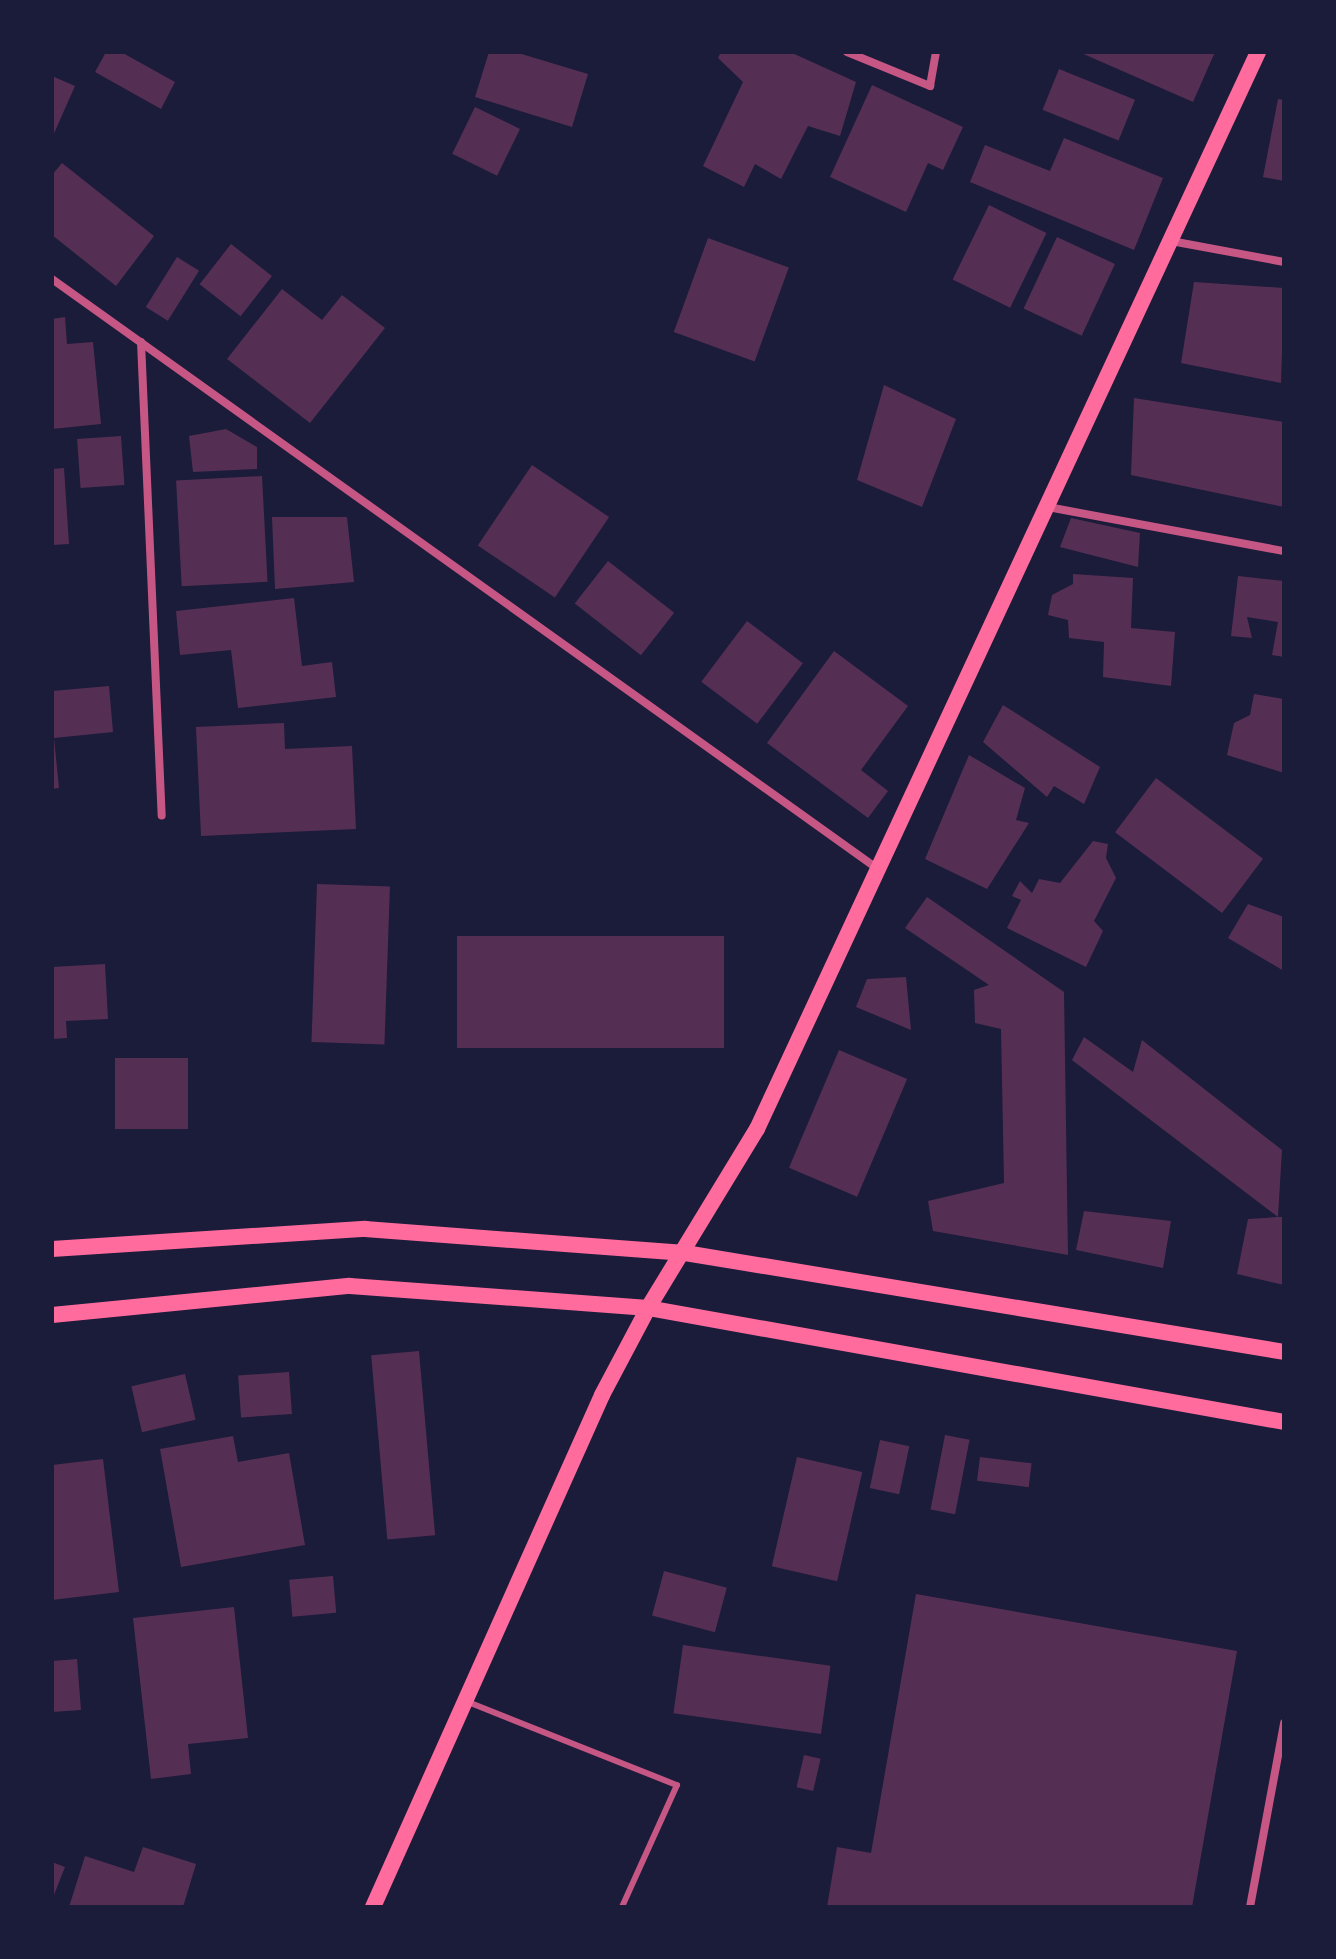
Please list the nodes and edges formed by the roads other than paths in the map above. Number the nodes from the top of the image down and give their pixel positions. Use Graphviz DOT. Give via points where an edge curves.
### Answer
graph roads {
  1 [pos="847,52"];
  2 [pos="936,52"];
  3 [pos="1258,52"];
  4 [pos="1171,241"];
  5 [pos="1284,262"];
  6 [pos="52,279"];
  7 [pos="141,342"];
  8 [pos="1048,507"];
  9 [pos="1284,551"];
  10 [pos="162,816"];
  11 [pos="881,871"];
  12 [pos="52,1249"];
  13 [pos="685,1253"];
  14 [pos="648,1308"];
  15 [pos="52,1315"];
  16 [pos="1284,1352"];
  17 [pos="1284,1422"];
  18 [pos="468,1702"];
  19 [pos="1284,1723"];
  20 [pos="373,1907"];
  21 [pos="622,1907"];
  22 [pos="1250,1907"];
  1 -- 2 [label="street" via="930,86"];
  3 -- 4 [label="main road"];
  4 -- 5 [label="street"];
  4 -- 8 [label="main road"];
  6 -- 7 [label="street"];
  7 -- 10 [label="street"];
  7 -- 11 [label="street"];
  8 -- 9 [label="street"];
  8 -- 11 [label="main road"];
  11 -- 13 [label="main road" via="757,1129"];
  12 -- 13 [label="main road" via="365,1229"];
  13 -- 14 [label="main road"];
  13 -- 16 [label="main road"];
  14 -- 15 [label="main road" via="350,1286"];
  14 -- 17 [label="main road"];
  14 -- 18 [label="main road" via="602,1395"];
  18 -- 20 [label="main road"];
  18 -- 21 [label="lane" via="677,1785"];
  19 -- 22 [label="street"];
}
